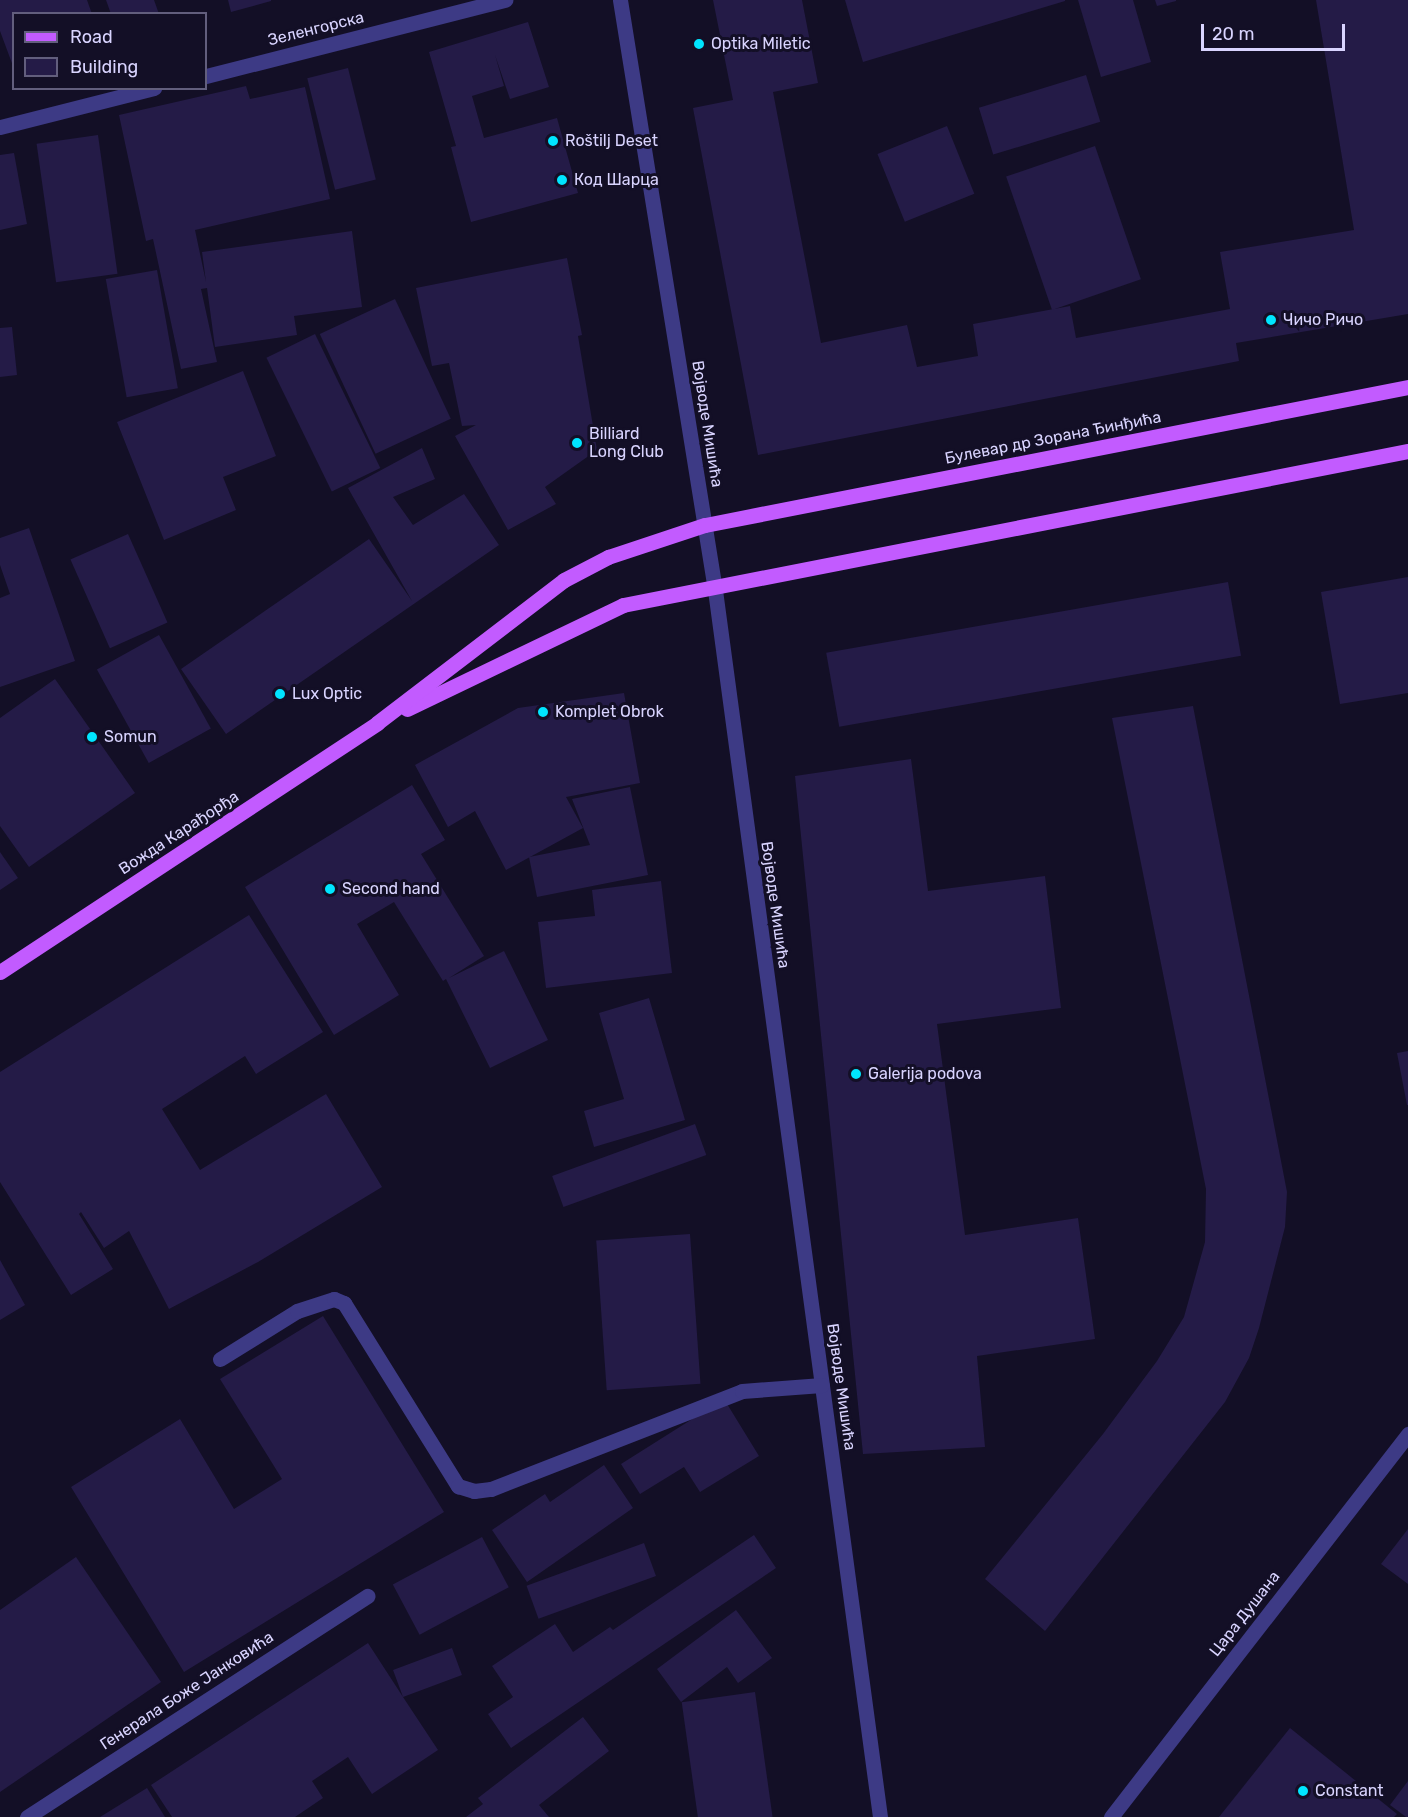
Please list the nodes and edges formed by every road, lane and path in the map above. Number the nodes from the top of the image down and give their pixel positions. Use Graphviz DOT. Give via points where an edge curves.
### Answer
graph roads {
  1 [pos="505,0"];
  2 [pos="620,0"];
  3 [pos="207,76"];
  4 [pos="146,90"];
  5 [pos="0,128"];
  6 [pos="1408,387"];
  7 [pos="1408,451"];
  8 [pos="705,525"];
  9 [pos="715,590"];
  10 [pos="377,723"];
  11 [pos="0,972"];
  12 [pos="220,1359"];
  13 [pos="822,1385"];
  14 [pos="1408,1434"];
  15 [pos="367,1596"];
  16 [pos="27,1817"];
  17 [pos="880,1817"];
  18 [pos="1111,1817"];
  1 -- 3 [label="street, Зеленгорска"];
  2 -- 8 [label="street, Војводе Мишића"];
  4 -- 5 [label="street"];
  6 -- 8 [label="main road, Булевар др Зорана Ђинђића"];
  7 -- 9 [label="main road"];
  8 -- 9 [label="street, Војводе Мишића"];
  8 -- 10 [label="main road, Вожда Карађорђа" via="608,557 564,580"];
  9 -- 10 [label="main road, Вожда Карађорђа" via="623,605"];
  9 -- 13 [label="street, Војводе Мишића"];
  10 -- 11 [label="main road, Вожда Карађорђа"];
  12 -- 13 [label="street" via="297,1311 334,1299 344,1303 452,1477 459,1486 474,1491 491,1489 742,1391"];
  13 -- 17 [label="street, Војводе Мишића"];
  14 -- 18 [label="street, Цара Душана"];
  15 -- 16 [label="street, Генерала Боже Јанковића"];
}
